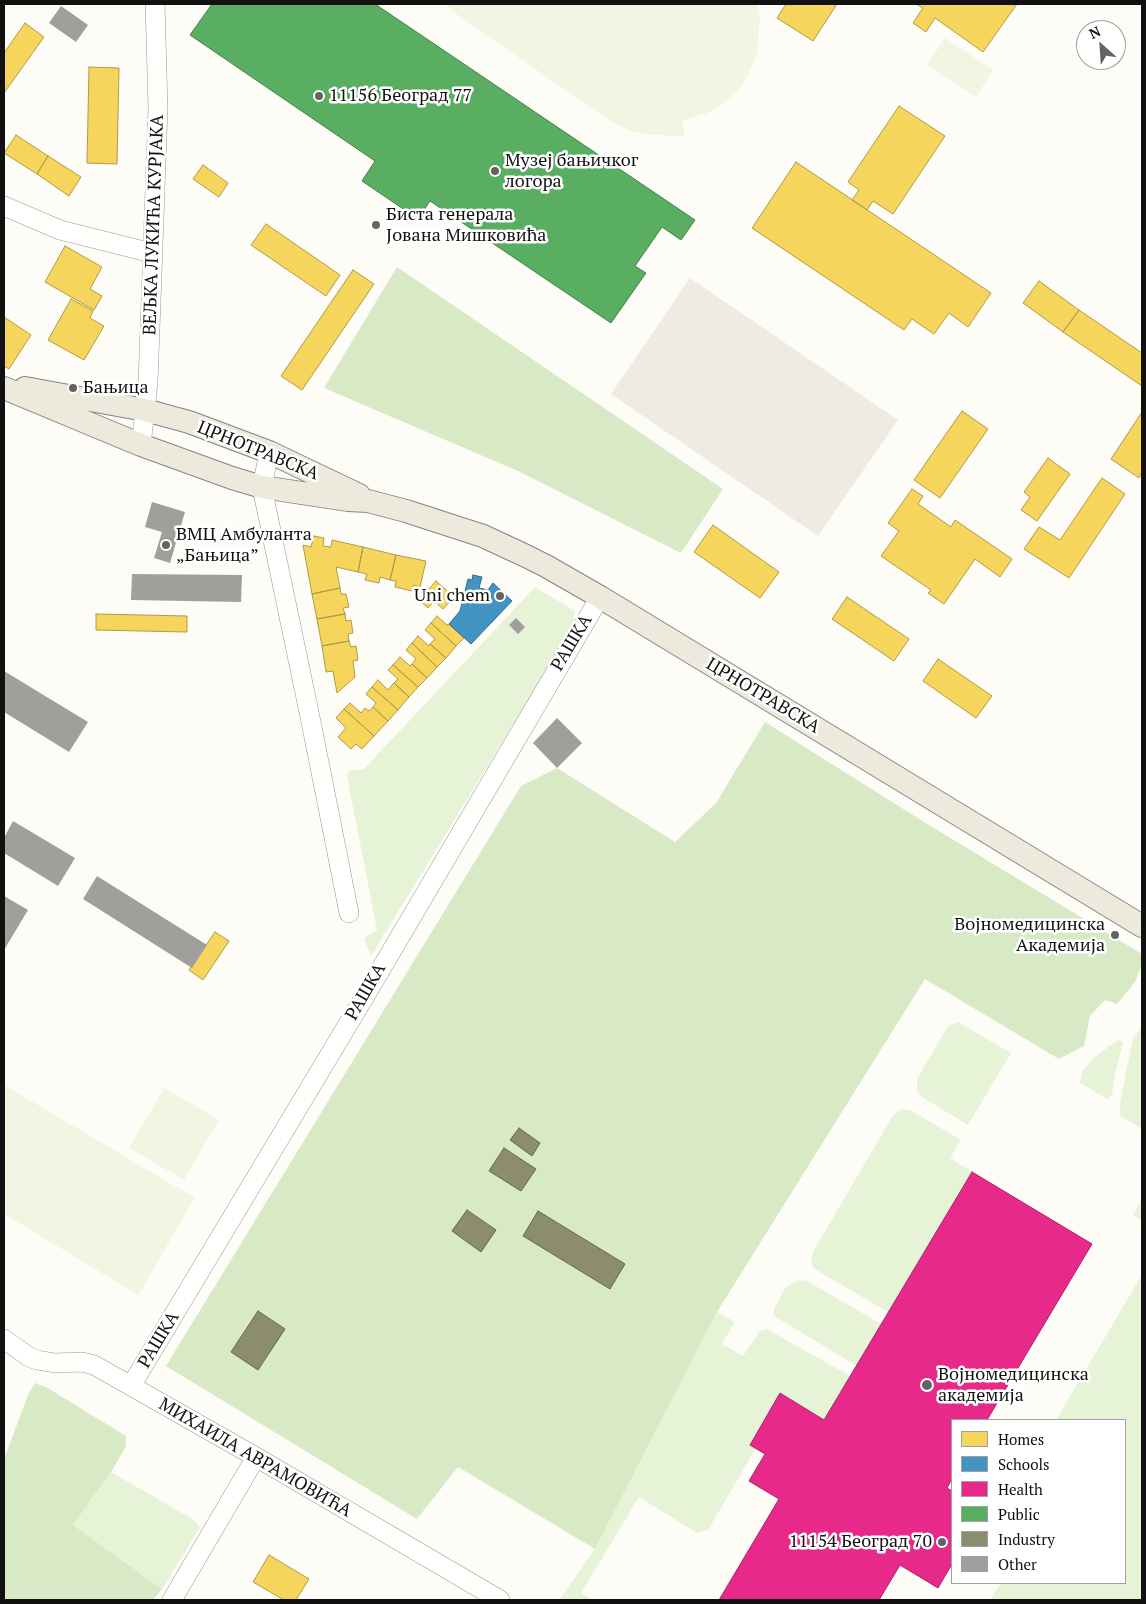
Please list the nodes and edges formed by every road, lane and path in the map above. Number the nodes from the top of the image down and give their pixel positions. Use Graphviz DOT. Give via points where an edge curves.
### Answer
graph roads {
  1 [pos="155,4"];
  2 [pos="4,206"];
  3 [pos="152,253"];
  4 [pos="4,384"];
  5 [pos="4,388"];
  6 [pos="145,410"];
  7 [pos="140,445"];
  8 [pos="269,452"];
  9 [pos="262,487"];
  10 [pos="368,501"];
  11 [pos="600,597"];
  12 [pos="349,913"];
  13 [pos="1142,926"];
  14 [pos="4,1339"];
  15 [pos="131,1386"];
  16 [pos="256,1457"];
  17 [pos="172,1600"];
  18 [pos="500,1600"];
  1 -- 3 [label="street, ВЕЉКА ЛУКИЋА КУРЈАКА" via="158,108"];
  2 -- 3 [label="street" via="60,230"];
  3 -- 6 [label="street, ВЕЉКА ЛУКИЋА КУРЈАКА"];
  4 -- 6 [label="main road, ЦРНОТРАВСКА"];
  5 -- 7 [label="main road, ЦРНОТРАВСКА"];
  6 -- 7 [label="street, ВЕЉКА ЛУКИЋА КУРЈАКА"];
  6 -- 8 [label="main road, ЦРНОТРАВСКА" via="189,422"];
  7 -- 9 [label="main road, ЦРНОТРАВСКА"];
  8 -- 9 [label="street"];
  8 -- 10 [label="main road, ЦРНОТРАВСКА"];
  9 -- 10 [label="main road, ЦРНОТРАВСКА"];
  9 -- 12 [label="street"];
  10 -- 11 [label="main road, ЦРНОТРАВСКА" via="483,536 546,566"];
  11 -- 13 [label="main road, ЦРНОТРАВСКА"];
  11 -- 15 [label="street, РАШКА"];
  14 -- 15 [label="street, МИХАИЛА АВРАМОВИЋА" via="37,1360 88,1363"];
  15 -- 16 [label="street, МИХАИЛА АВРАМОВИЋА"];
  16 -- 17 [label="street"];
  16 -- 18 [label="street, МИХАИЛА АВРАМОВИЋА"];
}
